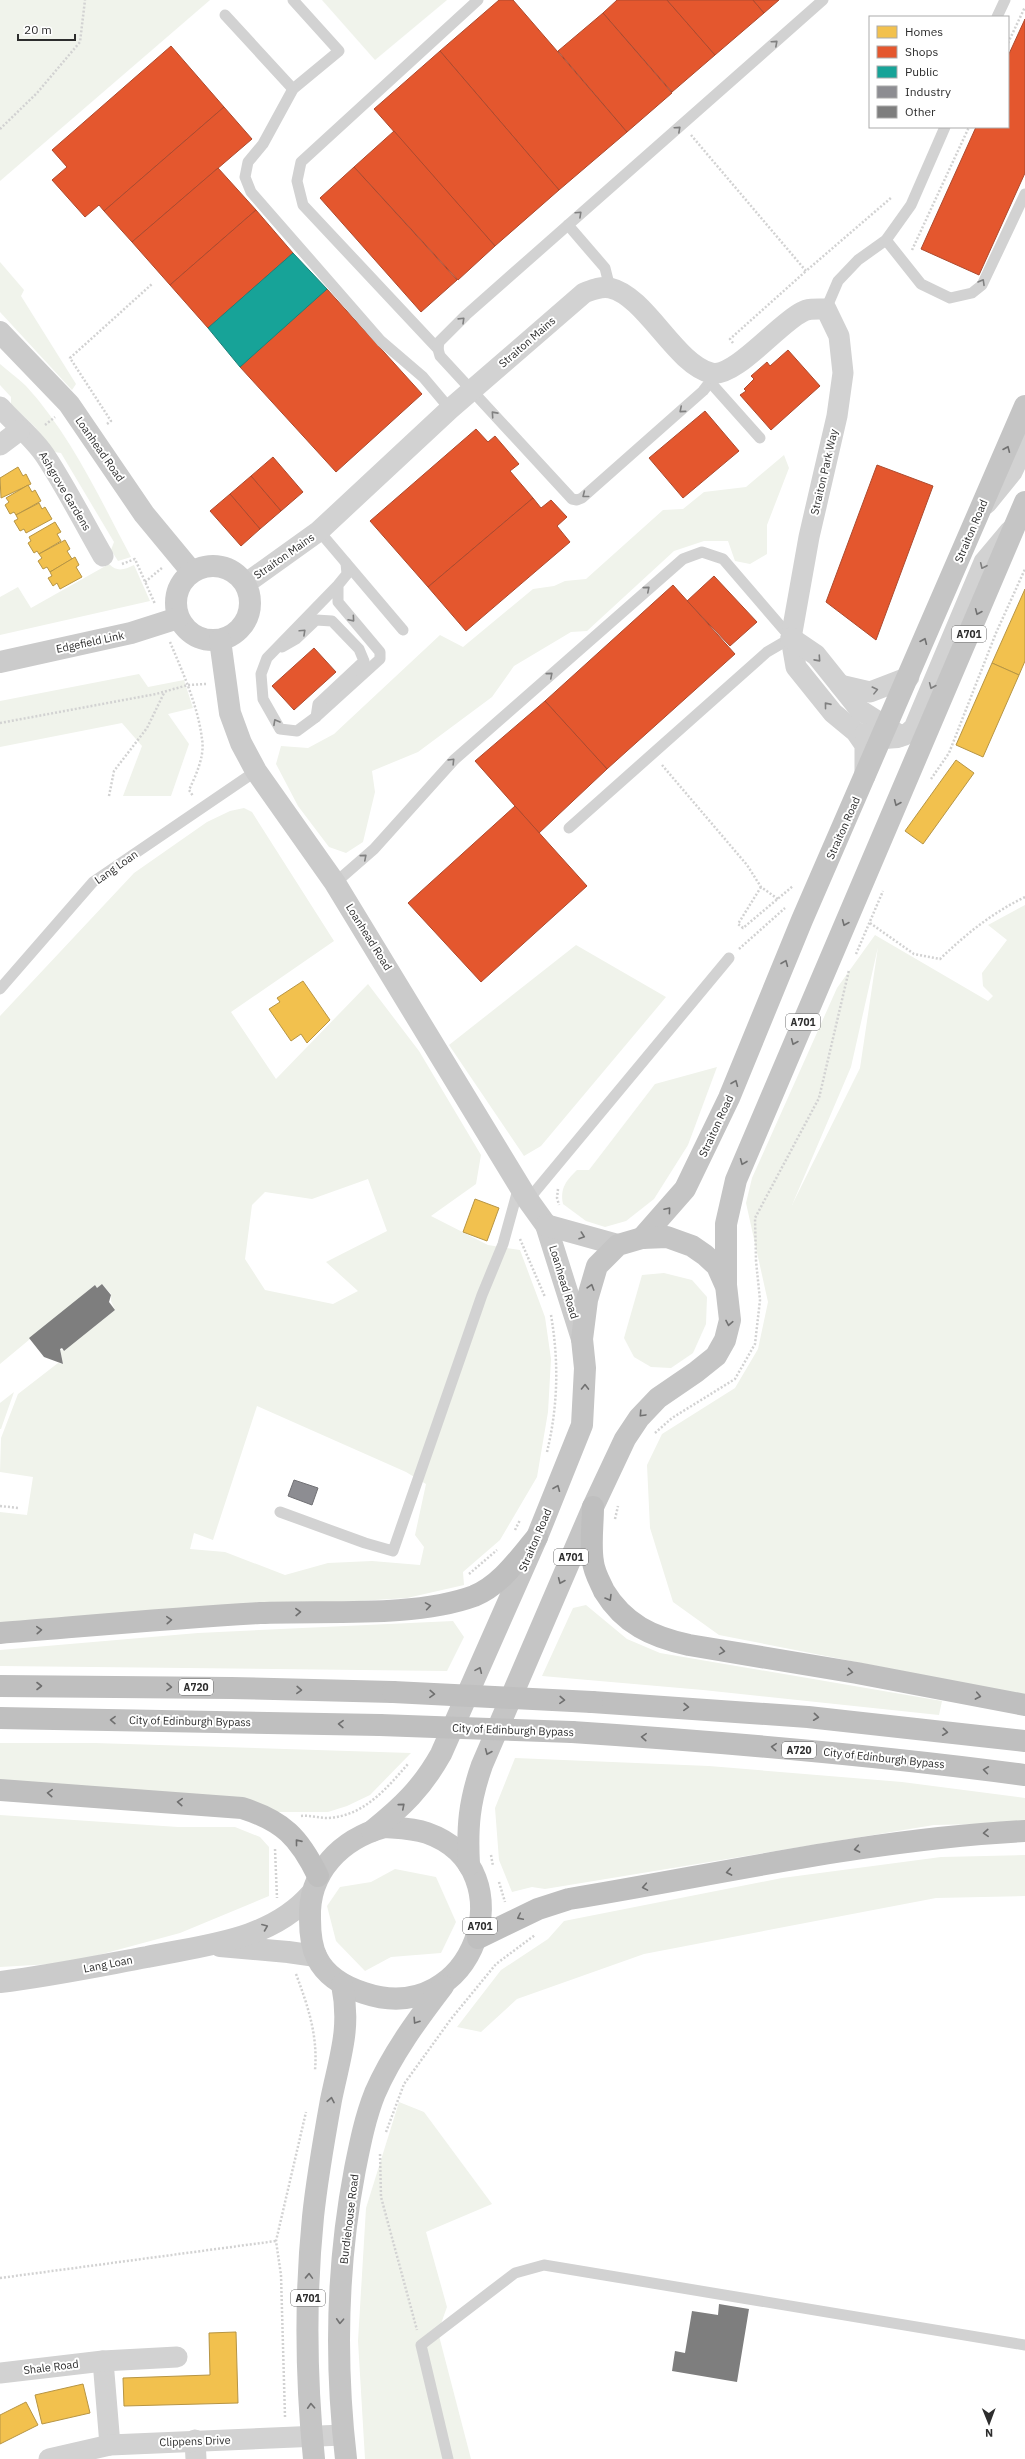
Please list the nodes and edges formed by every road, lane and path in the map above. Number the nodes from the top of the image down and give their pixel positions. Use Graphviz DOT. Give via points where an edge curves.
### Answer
graph roads {
  1 [pos="85,0"];
  2 [pos="293,0"];
  3 [pos="478,0"];
  4 [pos="823,0"];
  5 [pos="1005,0"];
  6 [pos="1025,6"];
  7 [pos="225,15"];
  8 [pos="997,16"];
  9 [pos="1009,41"];
  10 [pos="293,89"];
  11 [pos="682,125"];
  12 [pos="945,128"];
  13 [pos="970,128"];
  14 [pos="0,129"];
  15 [pos="1025,194"];
  16 [pos="892,197"];
  17 [pos="568,225"];
  18 [pos="886,240"];
  19 [pos="901,259"];
  20 [pos="806,271"];
  21 [pos="152,284"];
  22 [pos="610,288"];
  23 [pos="826,309"];
  24 [pos="0,332"];
  25 [pos="438,349"];
  26 [pos="746,356"];
  27 [pos="711,378"];
  28 [pos="472,390"];
  29 [pos="1025,406"];
  30 [pos="0,408"];
  31 [pos="450,409"];
  32 [pos="20,430"];
  33 [pos="109,431"];
  34 [pos="760,438"];
  35 [pos="1025,444"];
  36 [pos="0,445"];
  37 [pos="1025,502"];
  38 [pos="980,510"];
  39 [pos="1015,525"];
  40 [pos="319,531"];
  41 [pos="103,556"];
  42 [pos="346,563"];
  43 [pos="1025,569"];
  44 [pos="192,572"];
  45 [pos="245,584"];
  46 [pos="338,585"];
  47 [pos="155,604"];
  48 [pos="170,621"];
  49 [pos="403,630"];
  50 [pos="791,638"];
  51 [pos="220,640"];
  52 [pos="271,653"];
  53 [pos="0,662"];
  54 [pos="909,677"];
  55 [pos="226,682"];
  56 [pos="188,685"];
  57 [pos="840,685"];
  58 [pos="165,692"];
  59 [pos="316,717"];
  60 [pos="0,723"];
  61 [pos="856,732"];
  62 [pos="891,733"];
  63 [pos="653,754"];
  64 [pos="912,768"];
  65 [pos="256,771"];
  66 [pos="865,777"];
  67 [pos="927,785"];
  68 [pos="109,796"];
  69 [pos="200,809"];
  70 [pos="569,828"];
  71 [pos="335,883"];
  72 [pos="761,887"];
  73 [pos="797,889"];
  74 [pos="884,889"];
  75 [pos="1025,897"];
  76 [pos="778,899"];
  77 [pos="850,912"];
  78 [pos="871,924"];
  79 [pos="856,956"];
  80 [pos="729,958"];
  81 [pos="850,968"];
  82 [pos="0,988"];
  83 [pos="524,1193"];
  84 [pos="546,1224"];
  85 [pos="642,1238"];
  86 [pos="618,1246"];
  87 [pos="726,1285"];
  88 [pos="582,1339"];
  89 [pos="652,1436"];
  90 [pos="618,1505"];
  91 [pos="0,1506"];
  92 [pos="593,1507"];
  93 [pos="18,1508"];
  94 [pos="280,1512"];
  95 [pos="613,1526"];
  96 [pos="538,1537"];
  97 [pos="0,1633"];
  98 [pos="0,1686"];
  99 [pos="1025,1705"];
  100 [pos="0,1718"];
  101 [pos="1025,1741"];
  102 [pos="1025,1775"];
  103 [pos="0,1790"];
  104 [pos="1025,1830"];
  105 [pos="372,1831"];
  106 [pos="491,1852"];
  107 [pos="469,1865"];
  108 [pos="494,1867"];
  109 [pos="496,1874"];
  110 [pos="314,1885"];
  111 [pos="512,1900"];
  112 [pos="538,1909"];
  113 [pos="478,1938"];
  114 [pos="215,1946"];
  115 [pos="316,1956"];
  116 [pos="448,1979"];
  117 [pos="0,1982"];
  118 [pos="342,1984"];
  119 [pos="385,2133"];
  120 [pos="380,2147"];
  121 [pos="276,2241"];
  122 [pos="0,2278"];
  123 [pos="421,2345"];
  124 [pos="1025,2345"];
  125 [pos="177,2357"];
  126 [pos="103,2361"];
  127 [pos="0,2373"];
  128 [pos="343,2435"];
  129 [pos="312,2436"];
  130 [pos="110,2445"];
  131 [pos="195,2450"];
  132 [pos="49,2459"];
  133 [pos="314,2459"];
  134 [pos="346,2459"];
  135 [pos="448,2459"];
  1 -- 14 [label="path" via="80,42 37,93"];
  2 -- 10 [label="lane" via="339,51"];
  3 -- 25 [label="lane" via="301,162 297,181 303,204"];
  11 -- 4 [label="lane, one-way"];
  5 -- 8 [label="lane"];
  6 -- 9 [label="path"];
  7 -- 10 [label="lane"];
  10 -- 31 [label="lane" via="263,144 248,162 245,177 252,192 381,341 423,377"];
  17 -- 11 [label="lane, one-way"];
  11 -- 20 [label="path"];
  12 -- 18 [label="lane" via="911,205"];
  13 -- 19 [label="path" via="913,249"];
  19 -- 15 [label="lane, one-way" via="921,284 950,298 972,293 982,285"];
  16 -- 20 [label="path"];
  17 -- 22 [label="lane" via="605,268"];
  25 -- 17 [label="lane, one-way" via="439,342 466,315"];
  18 -- 19 [label="lane"];
  18 -- 23 [label="lane" via="858,260 838,281"];
  20 -- 26 [label="path" via="730,339"];
  21 -- 33 [label="path" via="70,358 111,420 105,426"];
  22 -- 27 [label="street" via="636,304 679,351"];
  22 -- 28 [label="street, Straiton Mains" via="596,288 575,300"];
  23 -- 26 [label="street" via="803,311"];
  23 -- 50 [label="street, Straiton Park Way" via="839,336 843,373 837,416 809,537"];
  24 -- 44 [label="main road, Loanhead Road" via="69,404 144,514"];
  25 -- 28 [label="lane" via="440,356"];
  26 -- 27 [label="street" via="732,368"];
  27 -- 28 [label="lane, one-way" via="698,396 576,500 572,499"];
  27 -- 34 [label="lane"];
  28 -- 31 [label="street, Straiton Mains"];
  38 -- 29 [label="main road, Straiton Road, one-way"];
  30 -- 32 [label="street, Ashgrove Gardens"];
  31 -- 40 [label="street, Straiton Mains"];
  32 -- 36 [label="street"];
  32 -- 41 [label="street, Ashgrove Gardens" via="32,438 46,456"];
  35 -- 38 [label="street" via="1012,472"];
  37 -- 39 [label="main road, Straiton Road / A701"];
  54 -- 38 [label="main road, Straiton Road, one-way"];
  39 -- 62 [label="street, one-way" via="984,562 914,728 908,734"];
  39 -- 64 [label="main road, Straiton Road / A701, one-way"];
  40 -- 42 [label="lane"];
  40 -- 45 [label="street, Straiton Mains"];
  41 -- 47 [label="path" via="113,563 122,564 135,559"];
  42 -- 46 [label="lane" via="347,574"];
  42 -- 49 [label="lane"];
  43 -- 67 [label="path" via="996,633 949,753"];
  44 -- 45 [label="main road" via="201,568 221,567 230,570"];
  44 -- 48 [label="main road" via="183,581 177,593"];
  45 -- 51 [label="main road" via="250,607 247,619 240,629"];
  46 -- 52 [label="lane"];
  46 -- 59 [label="lane, one-way" via="338,602 380,652 380,659"];
  48 -- 51 [label="main road" via="195,636 207,640"];
  48 -- 53 [label="main road, Edgefield Link" via="132,633"];
  48 -- 56 [label="path"];
  50 -- 57 [label="street, one-way" via="816,655"];
  61 -- 50 [label="street, Straiton Park Way, one-way" via="833,713 796,667"];
  50 -- 63 [label="lane" via="767,652"];
  71 -- 50 [label="lane, one-way" via="374,849 454,760 683,558 702,552 723,559"];
  51 -- 55 [label="main road, Loanhead Road"];
  59 -- 52 [label="lane, one-way" via="297,731 280,729 263,699 261,674"];
  52 -- 59 [label="lane, one-way" via="296,639 316,620 332,621 359,649 364,661 318,704"];
  57 -- 54 [label="street, one-way" via="870,692"];
  54 -- 62 [label="main road, Straiton Road"];
  55 -- 56 [label="path"];
  55 -- 65 [label="main road, Loanhead Road" via="230,712 241,743"];
  56 -- 58 [label="path"];
  56 -- 69 [label="path" via="203,741 198,771 189,790"];
  57 -- 62 [label="street" via="860,710"];
  58 -- 60 [label="path"];
  58 -- 68 [label="path" via="147,728 114,771"];
  61 -- 62 [label="street, Straiton Park Way"];
  61 -- 66 [label="street, Straiton Park Way" via="865,746"];
  62 -- 64 [label="street" via="908,742"];
  62 -- 66 [label="main road, Straiton Road"];
  63 -- 70 [label="lane"];
  63 -- 72 [label="path" via="747,865"];
  64 -- 77 [label="main road, Straiton Road / A701, one-way"];
  65 -- 69 [label="lane, Lang Loan"];
  65 -- 71 [label="main road, Loanhead Road"];
  85 -- 66 [label="main road, Straiton Road, one-way" via="685,1189 696,1169 729,1098 802,920"];
  69 -- 82 [label="lane, Lang Loan" via="93,882"];
  71 -- 83 [label="main road, Loanhead Road"];
  72 -- 76 [label="path"];
  72 -- 76 [label="path" via="738,924 743,928"];
  73 -- 76 [label="path" via="793,886"];
  74 -- 78 [label="path"];
  75 -- 78 [label="path" via="1000,909 969,932 940,959 914,954"];
  77 -- 78 [label="path"];
  77 -- 87 [label="main road, Straiton Road / A701, one-way" via="736,1180 726,1224"];
  78 -- 79 [label="path"];
  80 -- 83 [label="lane"];
  81 -- 89 [label="path" via="819,1098 755,1218 760,1300 755,1344 734,1379 672,1418"];
  83 -- 84 [label="main road, Loanhead Road"];
  83 -- 94 [label="lane" via="482,1295 393,1551"];
  84 -- 86 [label="main road, Loanhead Road, one-way"];
  84 -- 88 [label="main road, Loanhead Road"];
  85 -- 86 [label="main road, Straiton Road / A701"];
  85 -- 87 [label="main road, Straiton Road / A701" via="667,1237 692,1246 717,1266"];
  88 -- 86 [label="main road, Straiton Road / A701, one-way" via="587,1300 597,1266"];
  87 -- 92 [label="main road, Straiton Road / A701, one-way" via="730,1320 725,1340 716,1356 658,1398 638,1418 625,1439"];
  96 -- 88 [label="main road, Straiton Road / A701, one-way" via="582,1426 585,1368"];
  90 -- 95 [label="path"];
  91 -- 93 [label="path"];
  92 -- 99 [label="highway, one-way" via="593,1562 599,1581 612,1603 625,1618 645,1632 663,1640 689,1645"];
  92 -- 107 [label="main road, Straiton Road / A701, one-way" via="473,1790 467,1830"];
  97 -- 96 [label="highway, one-way" via="260,1613 410,1609 443,1604 474,1596 498,1582"];
  105 -- 96 [label="main road, Straiton Road / A701, one-way" via="407,1802 430,1774"];
  98 -- 101 [label="highway, A720, one-way, bridge" via="393,1692 592,1702 808,1717"];
  102 -- 100 [label="highway, City of Edinburgh Bypass / A720, one-way, bridge" via="872,1756 572,1732 380,1725"];
  110 -- 103 [label="highway, one-way" via="309,1855 283,1826 266,1816 242,1808"];
  104 -- 112 [label="highway, one-way" via="863,1847 569,1899"];
  105 -- 107 [label="main road, A701" via="385,1827 427,1833 458,1852"];
  105 -- 110 [label="main road, A701" via="344,1846"];
  106 -- 108 [label="path"];
  107 -- 113 [label="main road, A701" via="481,1905"];
  109 -- 111 [label="path" via="506,1903"];
  114 -- 110 [label="main road, Lang Loan, one-way" via="282,1919 295,1910"];
  110 -- 115 [label="main road, A701" via="311,1935"];
  112 -- 113 [label="highway, one-way"];
  112 -- 119 [label="path" via="545,1927 496,1964 451,2019 404,2084"];
  113 -- 116 [label="main road, A701" via="462,1965"];
  114 -- 115 [label="main road, Lang Loan"];
  114 -- 117 [label="main road, Lang Loan" via="56,1975"];
  115 -- 118 [label="main road, A701" via="325,1970"];
  116 -- 118 [label="main road, A701" via="421,1994 401,1999 378,1997"];
  116 -- 128 [label="main road, Burdiehouse Road / A701, one-way" via="421,2014 390,2062 364,2126 349,2201 344,2243 340,2326"];
  129 -- 118 [label="main road, A701, one-way" via="308,2359 309,2274 321,2158 347,2028"];
  120 -- 123 [label="path" via="381,2197"];
  121 -- 122 [label="path"];
  123 -- 124 [label="lane" via="515,2273 544,2265"];
  123 -- 135 [label="lane"];
  125 -- 126 [label="street, Shale Road"];
  126 -- 127 [label="street, Shale Road"];
  126 -- 130 [label="street"];
  128 -- 129 [label="street, Clippens Drive"];
  128 -- 134 [label="main road, Burdiehouse Road / A701"];
  129 -- 131 [label="street, Clippens Drive"];
  129 -- 133 [label="main road, A701"];
  130 -- 131 [label="street, Clippens Drive"];
  130 -- 132 [label="street, Clippens Drive"];
}
